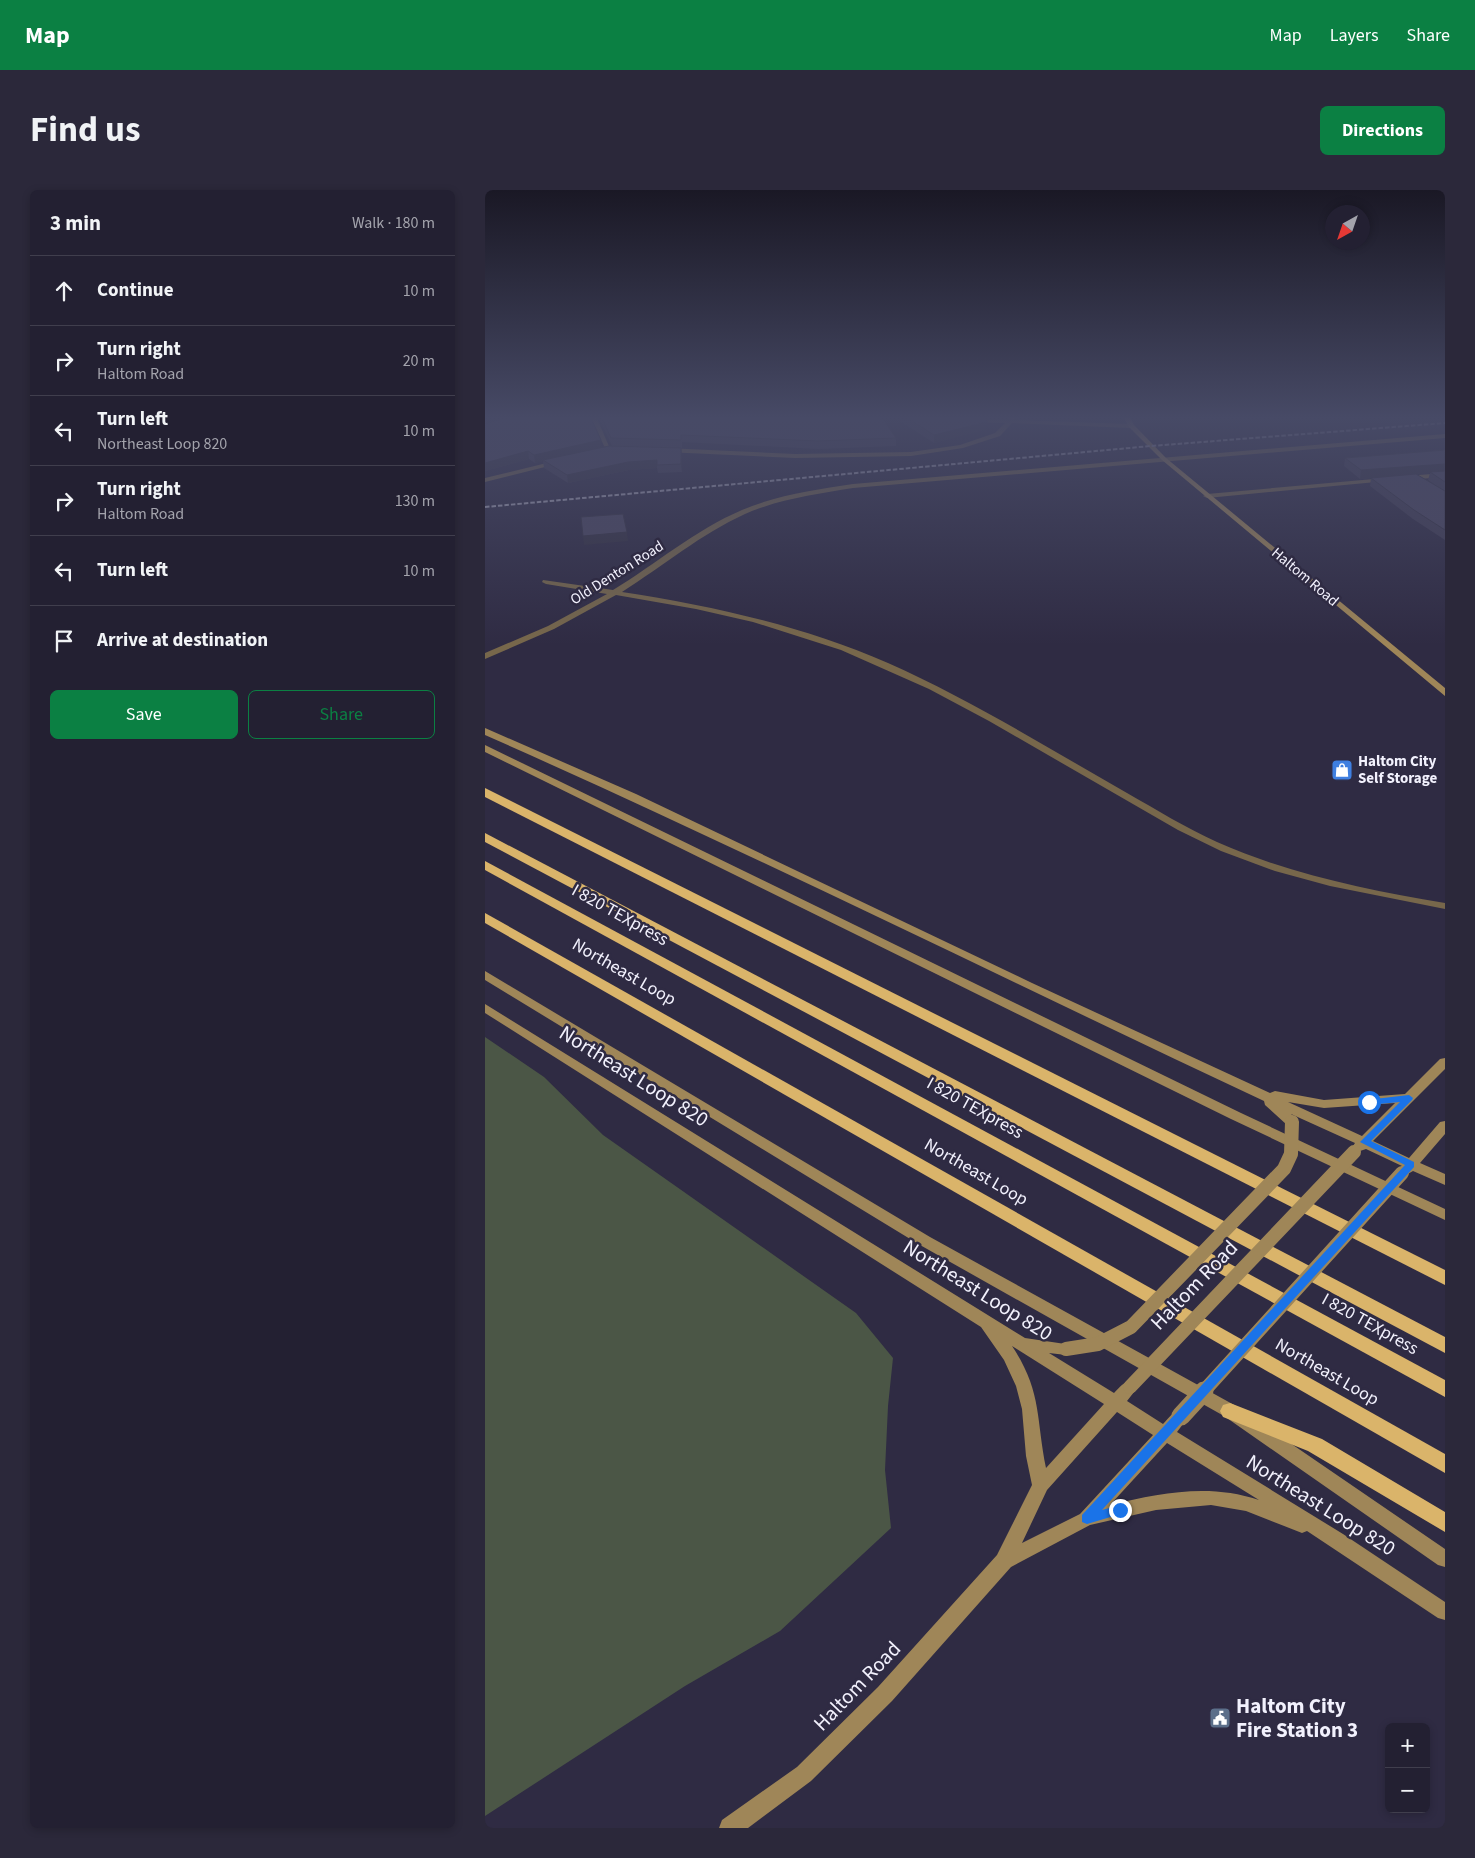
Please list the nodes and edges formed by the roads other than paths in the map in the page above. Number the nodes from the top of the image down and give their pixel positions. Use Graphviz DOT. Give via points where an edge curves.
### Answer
graph roads {
  1 [pos="819,492"];
  2 [pos="1203,492"];
  3 [pos="1246,492"];
  4 [pos="1207,496"];
  5 [pos="546,582"];
  6 [pos="614,593"];
  7 [pos="485,656"];
  8 [pos="1445,693"];
  9 [pos="485,732"];
  10 [pos="485,748"];
  11 [pos="485,792"];
  12 [pos="485,837"];
  13 [pos="485,866"];
  14 [pos="1445,906"];
  15 [pos="485,917"];
  16 [pos="485,974"];
  17 [pos="485,1008"];
  18 [pos="1445,1062"];
  19 [pos="1260,1093"];
  20 [pos="1409,1098"];
  21 [pos="1445,1125"];
  22 [pos="1359,1147"];
  23 [pos="1407,1169"];
  24 [pos="1445,1180"];
  25 [pos="1445,1215"];
  26 [pos="1445,1278"];
  27 [pos="985,1321"];
  28 [pos="1022,1343"];
  29 [pos="1445,1346"];
  30 [pos="1445,1389"];
  31 [pos="1116,1401"];
  32 [pos="1230,1411"];
  33 [pos="1166,1433"];
  34 [pos="1445,1464"];
  35 [pos="1041,1485"];
  36 [pos="1087,1519"];
  37 [pos="1445,1522"];
  38 [pos="1337,1540"];
  39 [pos="1445,1559"];
  40 [pos="1004,1561"];
  41 [pos="1445,1612"];
  42 [pos="730,1828"];
  1 -- 6 [label="street, Old Denton Road" via="784,499 729,519"];
  2 -- 4 [label="main road, Haltom Road"];
  3 -- 4 [label="street"];
  4 -- 8 [label="main road, Haltom Road"];
  5 -- 6 [label="street"];
  6 -- 7 [label="street, Old Denton Road" via="537,635"];
  6 -- 14 [label="street" via="729,614 839,646 903,673 969,707 1177,827 1225,849 1280,869 1333,883"];
  9 -- 19 [label="main road" via="632,796 1019,982"];
  10 -- 25 [label="main road"];
  11 -- 26 [label="highway"];
  12 -- 29 [label="highway, I 820 TEXpress"];
  13 -- 30 [label="highway, I 820 TEXpress"];
  15 -- 34 [label="highway, Northeast Loop"];
  16 -- 32 [label="main road" via="925,1241"];
  17 -- 27 [label="main road, Northeast Loop 820"];
  18 -- 20 [label="main road, Haltom Road"];
  19 -- 20 [label="main road" via="1324,1104"];
  19 -- 22 [label="main road"];
  19 -- 28 [label="main road, bridge" via="1292,1122 1291,1154 1284,1169 1131,1327 1098,1344 1066,1349"];
  20 -- 22 [label="main road, Haltom Road"];
  21 -- 23 [label="main road, Haltom Road"];
  22 -- 23 [label="main road"];
  22 -- 31 [label="main road, Haltom Road, bridge"];
  23 -- 24 [label="main road"];
  23 -- 33 [label="main road, Haltom Road, bridge"];
  27 -- 28 [label="main road, Northeast Loop 820"];
  27 -- 35 [label="main road" via="1008,1352 1022,1379 1030,1407 1035,1465"];
  28 -- 31 [label="main road, Northeast Loop 820"];
  31 -- 33 [label="main road, Northeast Loop 820"];
  31 -- 35 [label="main road, Haltom Road"];
  32 -- 37 [label="highway" via="1315,1444"];
  32 -- 39 [label="main road"];
  33 -- 36 [label="main road, Haltom Road"];
  33 -- 38 [label="main road, Northeast Loop 820"];
  35 -- 40 [label="main road, Haltom Road"];
  36 -- 38 [label="main road" via="1177,1500 1225,1498 1261,1508"];
  36 -- 40 [label="main road, Haltom Road"];
  38 -- 41 [label="main road, Northeast Loop 820"];
  40 -- 42 [label="main road, Haltom Road" via="885,1694 804,1774"];
}
